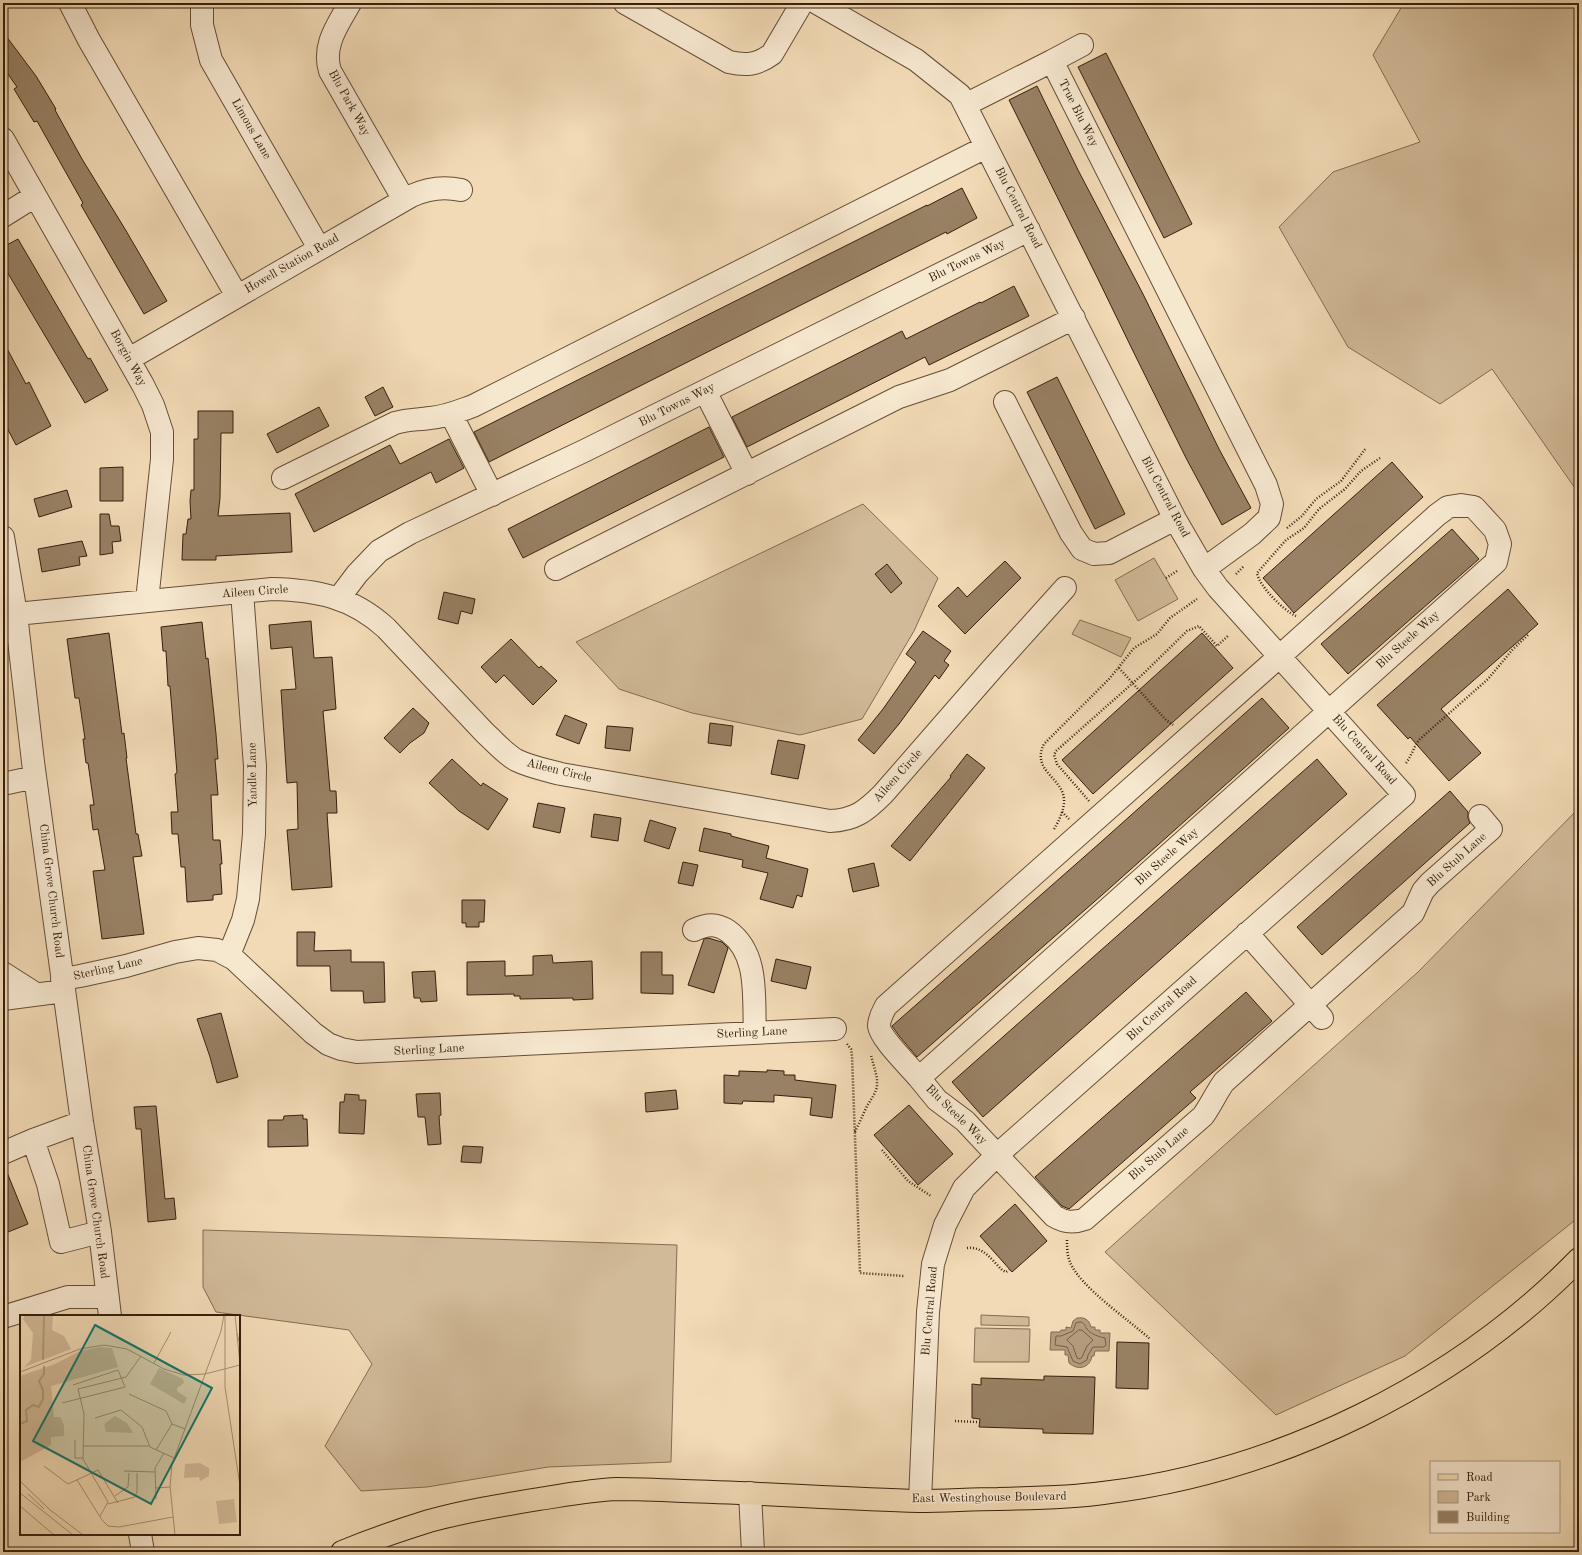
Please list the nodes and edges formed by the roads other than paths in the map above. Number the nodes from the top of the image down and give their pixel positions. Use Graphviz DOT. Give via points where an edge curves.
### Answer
graph roads {
  1 [pos="70,3"];
  2 [pos="202,3"];
  3 [pos="350,3"];
  4 [pos="625,3"];
  5 [pos="802,3"];
  6 [pos="817,3"];
  7 [pos="1082,45"];
  8 [pos="1052,61"];
  9 [pos="965,105"];
  10 [pos="3,139"];
  11 [pos="986,146"];
  12 [pos="461,190"];
  13 [pos="35,196"];
  14 [pos="404,200"];
  15 [pos="3,216"];
  16 [pos="1029,230"];
  17 [pos="319,248"];
  18 [pos="237,296"];
  19 [pos="1074,318"];
  20 [pos="129,359"];
  21 [pos="705,391"];
  22 [pos="1005,402"];
  23 [pos="451,414"];
  24 [pos="747,474"];
  25 [pos="283,478"];
  26 [pos="492,495"];
  27 [pos="1176,519"];
  28 [pos="3,537"];
  29 [pos="556,569"];
  30 [pos="1204,569"];
  31 [pos="1065,588"];
  32 [pos="242,592"];
  33 [pos="339,598"];
  34 [pos="147,601"];
  35 [pos="16,614"];
  36 [pos="1280,656"];
  37 [pos="12,664"];
  38 [pos="1329,711"];
  39 [pos="36,777"];
  40 [pos="3,784"];
  41 [pos="1480,816"];
  42 [pos="694,930"];
  43 [pos="1247,933"];
  44 [pos="229,955"];
  45 [pos="3,973"];
  46 [pos="63,985"];
  47 [pos="36,994"];
  48 [pos="3,999"];
  49 [pos="1316,1011"];
  50 [pos="755,1033"];
  51 [pos="839,1035"];
  52 [pos="919,1078"];
  53 [pos="82,1122"];
  54 [pos="33,1140"];
  55 [pos="3,1153"];
  56 [pos="997,1155"];
  57 [pos="100,1232"];
  58 [pos="1579,1259"];
  59 [pos="108,1306"];
  60 [pos="3,1317"];
  61 [pos="750,1493"];
  62 [pos="920,1501"];
  63 [pos="140,1535"];
  64 [pos="143,1552"];
  65 [pos="342,1552"];
  66 [pos="753,1552"];
  1 -- 18 [label="street"];
  2 -- 17 [label="street, Limous Lane" via="202,24 211,60"];
  3 -- 14 [label="street, Blu Park Way" via="331,36 327,50 328,64"];
  4 -- 5 [label="street" via="729,62 743,65 764,60 772,54"];
  6 -- 9 [label="street, Blu Central Road" via="916,60 960,95"];
  7 -- 8 [label="street"];
  8 -- 9 [label="street"];
  8 -- 30 [label="street, True Blu Way" via="1266,485 1272,504 1268,518 1252,534"];
  9 -- 11 [label="street, Blu Central Road"];
  10 -- 13 [label="street, Borgin Way"];
  11 -- 16 [label="street, Blu Central Road"];
  11 -- 23 [label="street" via="473,406"];
  12 -- 14 [label="street, Howell Station Road" via="431,189"];
  13 -- 15 [label="street"];
  13 -- 20 [label="street, Borgin Way"];
  14 -- 17 [label="street, Howell Station Road"];
  16 -- 19 [label="street, Blu Central Road"];
  16 -- 21 [label="street, Blu Towns Way"];
  17 -- 18 [label="street, Howell Station Road"];
  18 -- 20 [label="street, Howell Station Road"];
  19 -- 24 [label="street" via="950,380 899,397"];
  19 -- 27 [label="street, Blu Central Road"];
  20 -- 34 [label="street, Borgin Way" via="153,405 162,432 162,459"];
  21 -- 24 [label="street"];
  21 -- 26 [label="street, Blu Towns Way"];
  22 -- 27 [label="street" via="1071,533 1082,549 1094,554 1110,553"];
  23 -- 25 [label="street" via="395,423"];
  23 -- 26 [label="street"];
  24 -- 29 [label="street"];
  26 -- 33 [label="street, Blu Towns Way" via="410,533 379,551"];
  27 -- 30 [label="street, Blu Central Road"];
  28 -- 35 [label="street, China Grove Church Road"];
  30 -- 36 [label="street, Blu Central Road"];
  31 -- 33 [label="street, Aileen Circle" via="883,794 856,816 830,821 562,774 534,767 516,759 502,750 485,733 386,628"];
  32 -- 33 [label="street, Aileen Circle" via="298,589"];
  32 -- 34 [label="street, Aileen Circle"];
  32 -- 44 [label="street, Yandle Lane" via="254,766 254,834 248,899 243,920"];
  34 -- 35 [label="street, Aileen Circle"];
  35 -- 37 [label="street, China Grove Church Road"];
  36 -- 38 [label="street, Blu Central Road"];
  36 -- 38 [label="street, Blu Steele Way" via="1431,520 1448,508 1474,507 1495,530 1500,544 1496,562"];
  36 -- 52 [label="street" via="886,1006 880,1017 879,1028 884,1038"];
  37 -- 39 [label="street, China Grove Church Road"];
  38 -- 43 [label="street, Blu Central Road" via="1404,795"];
  38 -- 52 [label="street, Blu Steele Way"];
  39 -- 40 [label="street"];
  39 -- 46 [label="street, China Grove Church Road"];
  41 -- 49 [label="street, Blu Stub Lane" via="1491,829 1430,883 1423,891 1413,913"];
  42 -- 50 [label="street" via="712,924 734,936 743,947 750,959 752,973"];
  43 -- 49 [label="street"];
  43 -- 56 [label="street, Blu Central Road"];
  44 -- 46 [label="street, Sterling Lane" via="217,950 198,948 175,952 87,975"];
  44 -- 50 [label="street, Sterling Lane" via="313,1033 328,1044 357,1052"];
  45 -- 47 [label="street"];
  46 -- 47 [label="street, Sterling Lane"];
  46 -- 53 [label="street, China Grove Church Road"];
  47 -- 48 [label="street, Sterling Lane"];
  49 -- 56 [label="street, Blu Stub Lane" via="1224,1082 1203,1116 1085,1219 1068,1222 1054,1216"];
  50 -- 51 [label="street, Sterling Lane"];
  52 -- 56 [label="street, Blu Steele Way" via="937,1100 965,1121"];
  53 -- 54 [label="street"];
  53 -- 57 [label="street, China Grove Church Road"];
  54 -- 55 [label="street"];
  54 -- 57 [label="street" via="48,1184 61,1242"];
  56 -- 62 [label="street, Blu Central Road" via="964,1188 945,1225 933,1264 928,1312"];
  57 -- 59 [label="street, China Grove Church Road"];
  58 -- 62 [label="main road, East Westinghouse Boulevard" via="1517,1315 1440,1371 1379,1406 1274,1452 1212,1472 1107,1493 1066,1498"];
  59 -- 60 [label="street" via="68,1297"];
  61 -- 62 [label="main road, East Westinghouse Boulevard"];
  61 -- 65 [label="main road, East Westinghouse Boulevard" via="616,1489 578,1493 502,1505 430,1521"];
  61 -- 66 [label="street"];
  63 -- 64 [label="street"];
}
